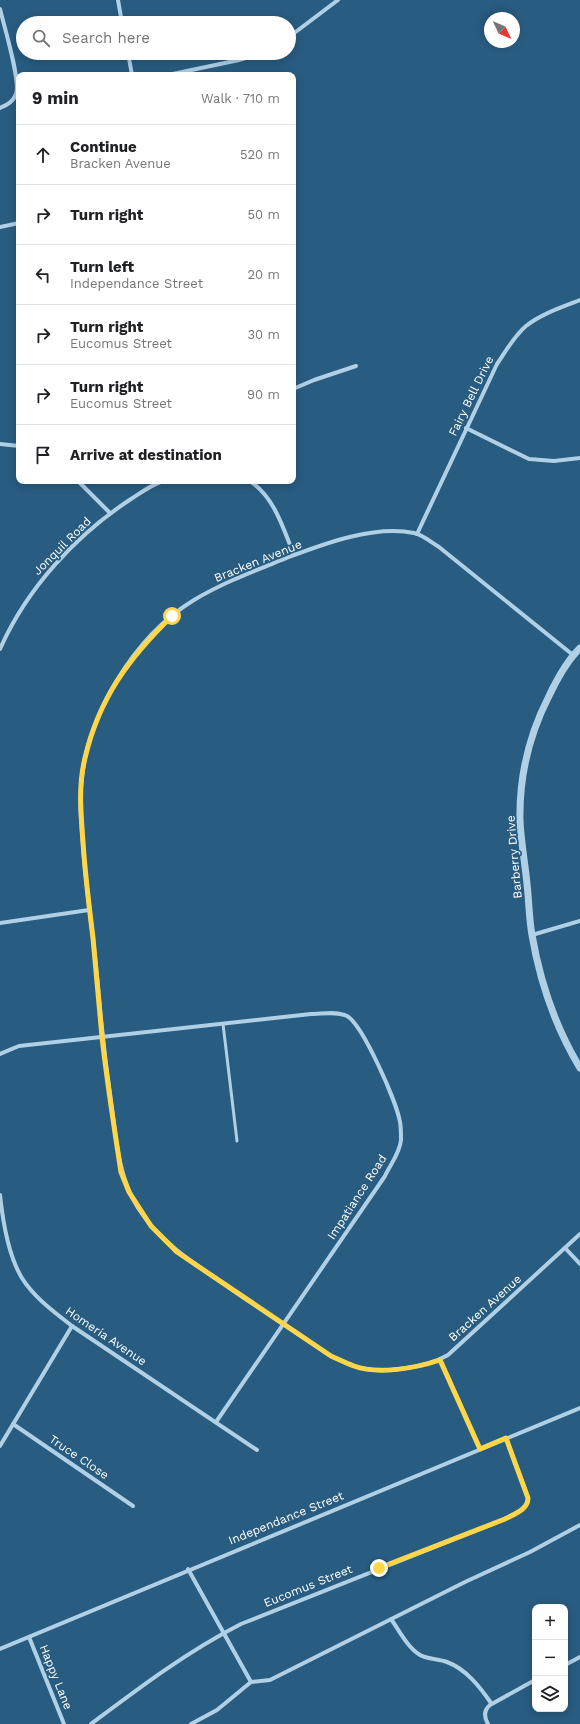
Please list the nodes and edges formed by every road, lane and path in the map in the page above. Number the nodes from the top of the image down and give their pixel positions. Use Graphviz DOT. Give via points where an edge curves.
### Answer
graph roads {
  1 [pos="118,0"];
  2 [pos="338,0"];
  3 [pos="0,9"];
  4 [pos="121,16"];
  5 [pos="296,32"];
  6 [pos="129,60"];
  7 [pos="239,60"];
  8 [pos="131,72"];
  9 [pos="182,72"];
  10 [pos="16,77"];
  11 [pos="16,92"];
  12 [pos="0,108"];
  13 [pos="16,224"];
  14 [pos="0,227"];
  15 [pos="580,300"];
  16 [pos="356,366"];
  17 [pos="296,388"];
  18 [pos="466,428"];
  19 [pos="0,444"];
  20 [pos="16,446"];
  21 [pos="580,458"];
  22 [pos="81,484"];
  23 [pos="154,484"];
  24 [pos="253,484"];
  25 [pos="110,513"];
  26 [pos="417,534"];
  27 [pos="294,555"];
  28 [pos="580,648"];
  29 [pos="0,649"];
  30 [pos="573,655"];
  31 [pos="89,910"];
  32 [pos="580,921"];
  33 [pos="0,923"];
  34 [pos="532,935"];
  35 [pos="223,1024"];
  36 [pos="102,1037"];
  37 [pos="0,1054"];
  38 [pos="580,1068"];
  39 [pos="237,1141"];
  40 [pos="0,1195"];
  41 [pos="580,1234"];
  42 [pos="566,1249"];
  43 [pos="580,1264"];
  44 [pos="283,1324"];
  45 [pos="72,1326"];
  46 [pos="440,1360"];
  47 [pos="580,1408"];
  48 [pos="216,1422"];
  49 [pos="13,1424"];
  50 [pos="506,1438"];
  51 [pos="0,1446"];
  52 [pos="480,1449"];
  53 [pos="257,1450"];
  54 [pos="133,1506"];
  55 [pos="580,1525"];
  56 [pos="188,1569"];
  57 [pos="391,1618"];
  58 [pos="224,1632"];
  59 [pos="29,1637"];
  60 [pos="0,1649"];
  61 [pos="580,1657"];
  62 [pos="568,1663"];
  63 [pos="251,1682"];
  64 [pos="532,1682"];
  65 [pos="491,1703"];
  66 [pos="64,1724"];
  67 [pos="91,1724"];
  68 [pos="191,1724"];
  69 [pos="488,1724"];
  1 -- 4 [label="street"];
  2 -- 5 [label="street"];
  3 -- 10 [label="street"];
  6 -- 8 [label="street"];
  7 -- 9 [label="street"];
  11 -- 12 [label="street" via="14,99"];
  13 -- 14 [label="street"];
  15 -- 18 [label="street, Fairy Bell Drive" via="558,308 526,326 513,340 497,364"];
  16 -- 17 [label="street"];
  18 -- 21 [label="street" via="529,459 554,462"];
  18 -- 26 [label="street, Fairy Bell Drive"];
  19 -- 20 [label="street"];
  22 -- 25 [label="street"];
  23 -- 25 [label="street, Jonquil Road"];
  24 -- 27 [label="street" via="276,509"];
  25 -- 29 [label="street, Jonquil Road" via="80,539 36,586"];
  26 -- 27 [label="street, Bracken Avenue" via="398,531 365,533"];
  26 -- 30 [label="street, Bracken Avenue" via="439,547"];
  27 -- 31 [label="street, Bracken Avenue" via="228,581 172,616 128,663 110,692 93,730 85,758 81,787 80,808"];
  28 -- 30 [label="street, Barberry Drive"];
  30 -- 34 [label="street, Barberry Drive" via="541,711 530,740 523,770 520,821"];
  31 -- 33 [label="street"];
  31 -- 36 [label="street, Bracken Avenue"];
  32 -- 34 [label="street"];
  34 -- 38 [label="street, Barberry Drive" via="539,970 552,1009"];
  35 -- 36 [label="street, Impatiance Road"];
  35 -- 39 [label="lane"];
  35 -- 44 [label="street, Impatiance Road" via="311,1014 336,1013 347,1016 357,1024 366,1040 400,1121 401,1141 385,1176"];
  36 -- 37 [label="street" via="19,1046"];
  36 -- 44 [label="street, Bracken Avenue" via="121,1172 137,1206 151,1226 177,1252"];
  40 -- 45 [label="street, Homeria Avenue" via="13,1261 25,1284 47,1307"];
  41 -- 42 [label="street, Bracken Avenue"];
  42 -- 43 [label="street"];
  42 -- 46 [label="street, Bracken Avenue"];
  44 -- 46 [label="street, Bracken Avenue" via="331,1356 355,1366 369,1369 408,1369"];
  44 -- 48 [label="street, Impatiance Road"];
  45 -- 48 [label="street, Homeria Avenue"];
  45 -- 49 [label="street"];
  46 -- 52 [label="street"];
  47 -- 50 [label="street, Independance Street"];
  48 -- 53 [label="street, Homeria Avenue"];
  49 -- 51 [label="street"];
  49 -- 54 [label="street, Truce Close"];
  50 -- 52 [label="street, Independance Street"];
  50 -- 58 [label="street, Eucomus Street" via="528,1498 522,1510"];
  52 -- 56 [label="street, Independance Street"];
  55 -- 57 [label="street" via="530,1552"];
  56 -- 58 [label="street"];
  56 -- 59 [label="street, Independance Street"];
  57 -- 63 [label="street" via="270,1680"];
  57 -- 65 [label="street" via="412,1650 421,1656 457,1667 480,1686"];
  58 -- 63 [label="street"];
  58 -- 67 [label="street, Eucomus Street" via="169,1667"];
  59 -- 60 [label="street, Independance Street"];
  59 -- 66 [label="street, Happy Lane"];
  61 -- 62 [label="street"];
  63 -- 68 [label="street" via="217,1710"];
  64 -- 65 [label="street"];
  65 -- 69 [label="street" via="486,1710"];
}
